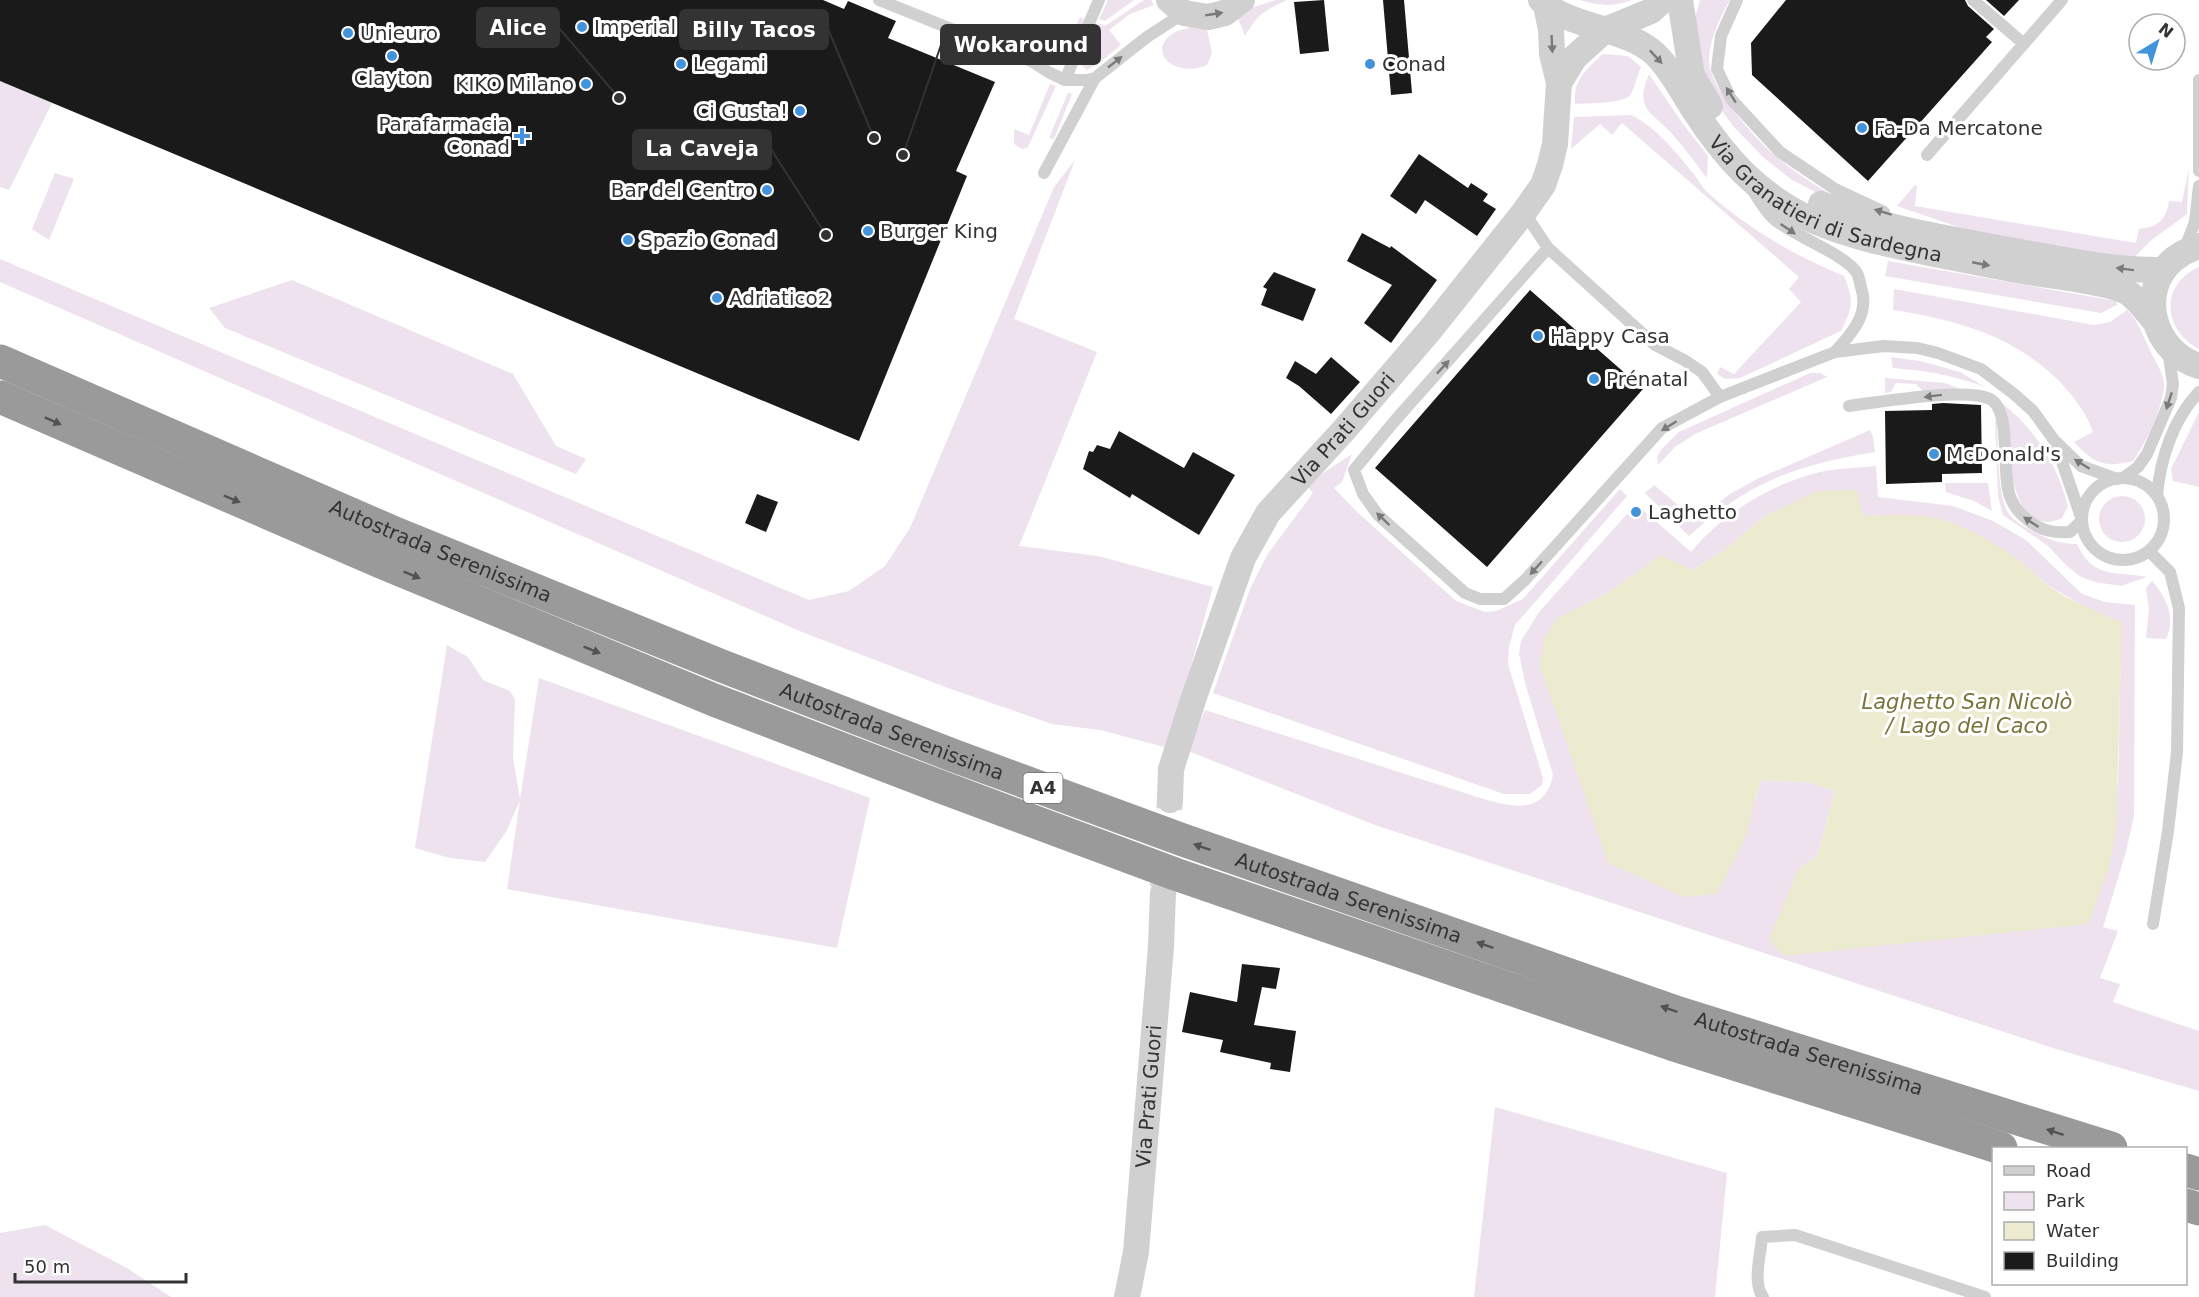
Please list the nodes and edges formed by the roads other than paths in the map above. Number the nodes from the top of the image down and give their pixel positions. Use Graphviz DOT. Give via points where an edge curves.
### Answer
graph roads {
  1 [pos="879,0"];
  2 [pos="1099,0"];
  3 [pos="1241,0"];
  4 [pos="1663,0"];
  5 [pos="1680,0"];
  6 [pos="1737,0"];
  7 [pos="1973,0"];
  8 [pos="2062,0"];
  9 [pos="1544,2"];
  10 [pos="1177,6"];
  11 [pos="1605,30"];
  12 [pos="2024,44"];
  13 [pos="1095,78"];
  14 [pos="1065,80"];
  15 [pos="2199,80"];
  16 [pos="1559,83"];
  17 [pos="1927,155"];
  18 [pos="1737,169"];
  19 [pos="2199,171"];
  20 [pos="1044,173"];
  21 [pos="2199,186"];
  22 [pos="1524,212"];
  23 [pos="1957,240"];
  24 [pos="1548,248"];
  25 [pos="2192,249"];
  26 [pos="2164,270"];
  27 [pos="2154,321"];
  28 [pos="2167,346"];
  29 [pos="1835,352"];
  30 [pos="0,361"];
  31 [pos="2199,366"];
  32 [pos="2199,392"];
  33 [pos="0,397"];
  34 [pos="1720,398"];
  35 [pos="1849,406"];
  36 [pos="2054,440"];
  37 [pos="2120,478"];
  38 [pos="2157,496"];
  39 [pos="2082,520"];
  40 [pos="2149,551"];
  41 [pos="1170,800"];
  42 [pos="1163,893"];
  43 [pos="2153,924"];
  44 [pos="1995,1147"];
  45 [pos="2105,1147"];
  46 [pos="1127,1297"];
  47 [pos="1763,1297"];
  48 [pos="1985,1297"];
  1 -- 14 [label="lane" via="1031,61"];
  2 -- 14 [label="lane"];
  10 -- 3 [label="street, one-way" via="1208,17 1226,13"];
  4 -- 11 [label="street" via="1651,10"];
  5 -- 23 [label="street" via="1692,76 1707,103 1751,157 1799,194 1843,213 1898,230"];
  23 -- 6 [label="lane, one-way" via="1917,221 1875,210 1834,189 1780,152 1731,99 1717,69 1721,36"];
  7 -- 12 [label="lane"];
  8 -- 12 [label="lane"];
  9 -- 11 [label="street, Via Granatieri di Sardegna"];
  9 -- 16 [label="street, one-way"];
  13 -- 10 [label="lane, one-way" via="1147,37"];
  11 -- 16 [label="street" via="1575,57"];
  11 -- 18 [label="street, Via Granatieri di Sardegna, one-way" via="1641,43 1656,55"];
  12 -- 17 [label="lane"];
  13 -- 14 [label="lane"];
  13 -- 20 [label="lane"];
  15 -- 19 [label="lane"];
  16 -- 22 [label="street, Via Prati Guori" via="1550,165 1543,185"];
  18 -- 27 [label="street, Via Granatieri di Sardegna, one-way" via="1782,203 1851,235 1982,264 2103,284 2129,293"];
  18 -- 29 [label="lane, one-way" via="1772,218 1835,254 1857,272 1864,304 1861,318"];
  21 -- 25 [label="lane"];
  22 -- 24 [label="lane"];
  22 -- 41 [label="street, Via Prati Guori" via="1430,330 1268,513 1243,558 1194,697 1170,769"];
  26 -- 23 [label="street, one-way" via="2135,271"];
  24 -- 34 [label="lane" via="1655,345 1702,372"];
  34 -- 24 [label="lane, one-way" via="1662,428 1504,599 1480,599 1465,593 1378,515 1362,494 1354,470"];
  25 -- 26 [label="street, Via Granatieri di Sardegna"];
  26 -- 27 [label="street, Via Granatieri di Sardegna" via="2154,295"];
  27 -- 28 [label="street, Via Granatieri di Sardegna"];
  28 -- 31 [label="street, Via Granatieri di Sardegna" via="2180,358"];
  28 -- 37 [label="lane, one-way" via="2173,384 2171,398 2147,454 2138,467"];
  29 -- 34 [label="lane"];
  29 -- 36 [label="lane" via="1884,346 1917,348 1981,369 2014,393"];
  45 -- 30 [label="highway, Autostrada Serenissima / A4, one-way" via="1679,1012 1183,840 952,755 390,531"];
  32 -- 38 [label="lane" via="2181,415 2171,439 2159,474"];
  33 -- 44 [label="highway, Autostrada Serenissima / A4, one-way" via="381,562 714,700 955,792 1175,874 1615,1025"];
  39 -- 35 [label="lane, one-way" via="2070,532 2054,533 2033,525 2018,512 2010,497 2001,415 1994,401 1987,397 1954,394"];
  37 -- 36 [label="lane, one-way" via="2081,466"];
  36 -- 39 [label="lane"];
  37 -- 38 [label="lane" via="2142,483"];
  37 -- 39 [label="lane" via="2096,489 2083,509"];
  38 -- 40 [label="lane" via="2163,522 2157,543"];
  39 -- 40 [label="lane" via="2091,544 2106,556 2125,560"];
  40 -- 43 [label="lane" via="2170,572 2179,608 2176,752"];
  42 -- 46 [label="street, Via Prati Guori" via="1136,1252"];
  47 -- 48 [label="lane" via="1758,1276 1762,1237 1794,1235"];
}
